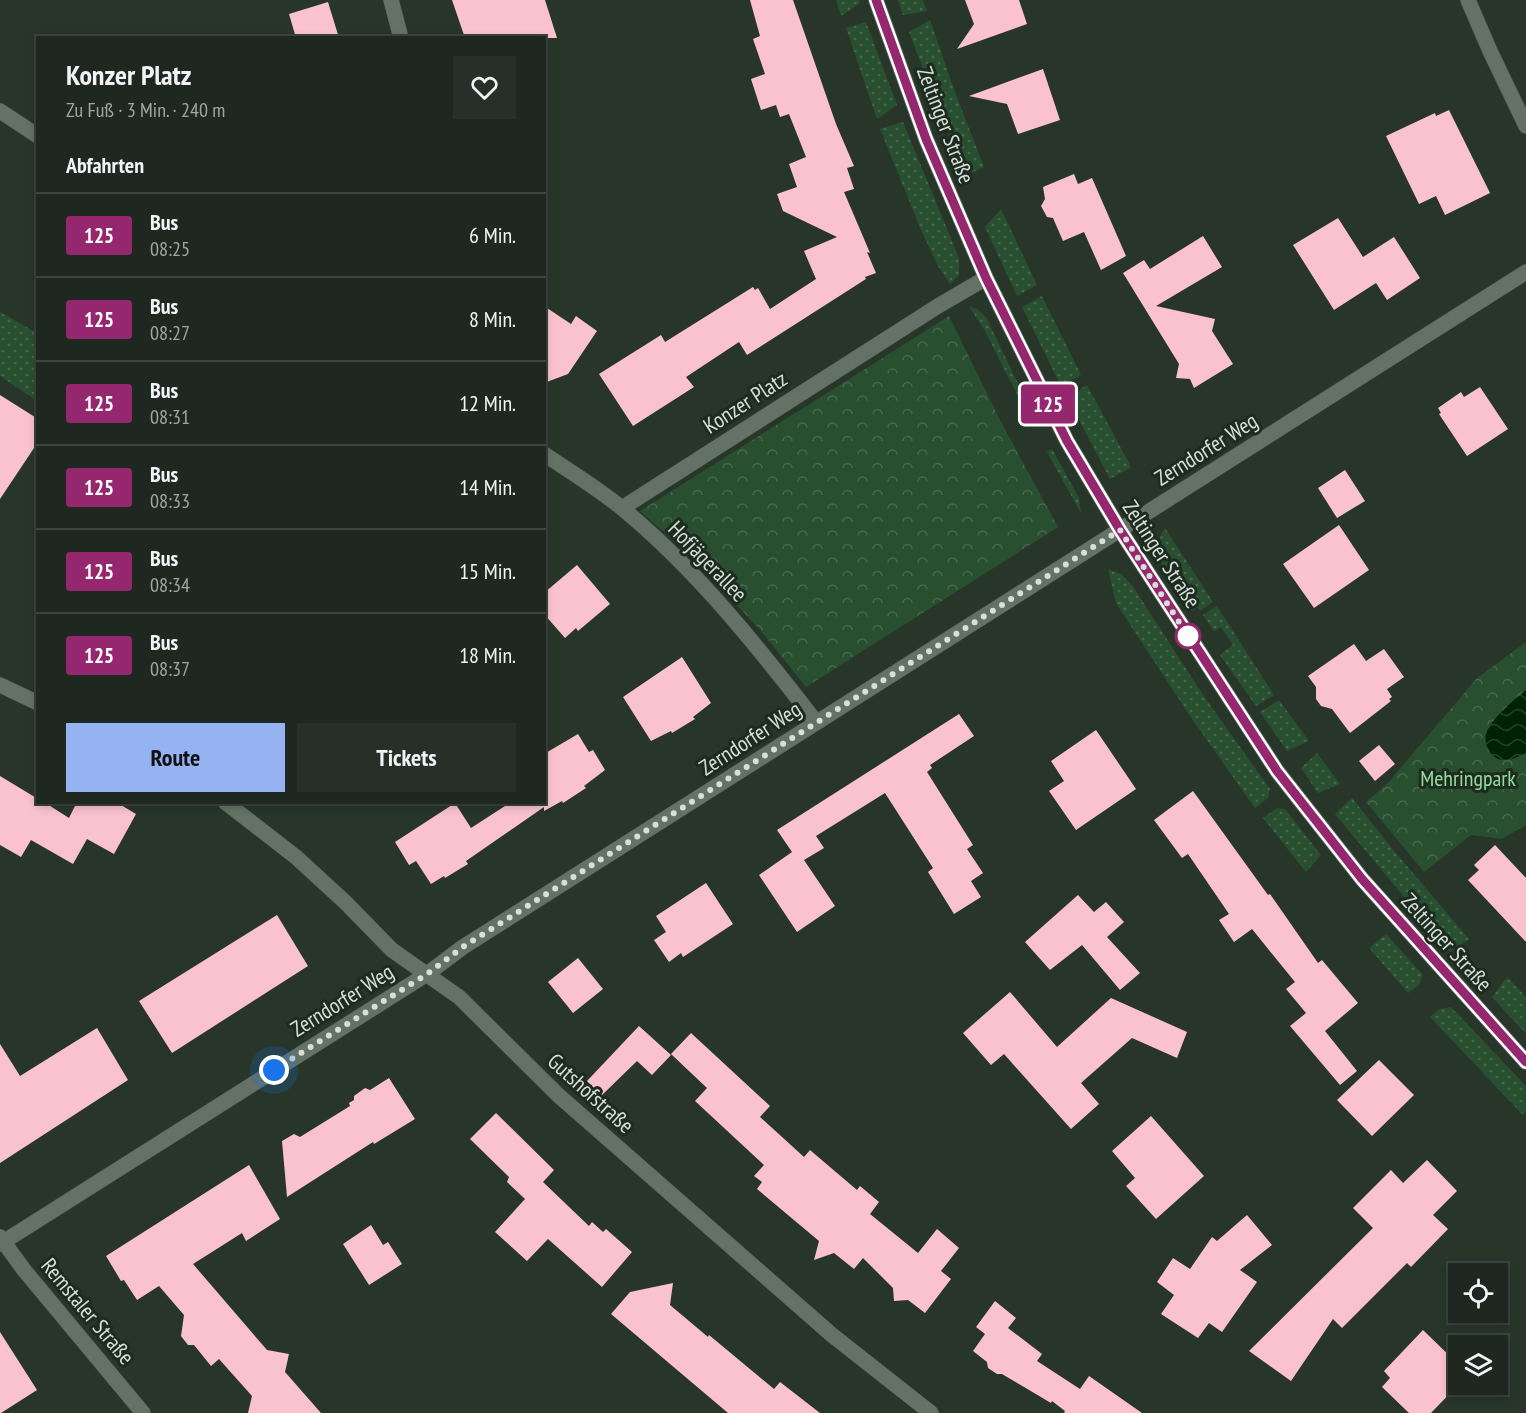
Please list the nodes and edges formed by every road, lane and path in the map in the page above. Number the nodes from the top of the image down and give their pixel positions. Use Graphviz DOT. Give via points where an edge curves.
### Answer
graph roads {
  1 [pos="391,0"];
  2 [pos="876,0"];
  3 [pos="1468,0"];
  4 [pos="400,36"];
  5 [pos="0,111"];
  6 [pos="1526,126"];
  7 [pos="36,135"];
  8 [pos="1526,272"];
  9 [pos="986,278"];
  10 [pos="546,455"];
  11 [pos="622,508"];
  12 [pos="1120,530"];
  13 [pos="0,685"];
  14 [pos="36,702"];
  15 [pos="816,722"];
  16 [pos="228,804"];
  17 [pos="427,974"];
  18 [pos="1526,1062"];
  19 [pos="1,1241"];
  20 [pos="143,1413"];
  21 [pos="931,1413"];
  1 -- 4 [label="street"];
  2 -- 9 [label="street, Zeltinger Straße" via="926,139"];
  3 -- 6 [label="street"];
  5 -- 7 [label="street"];
  8 -- 12 [label="street, Zerndorfer Weg"];
  9 -- 11 [label="street, Konzer Platz"];
  9 -- 12 [label="street, Zeltinger Straße" via="1067,441"];
  10 -- 11 [label="street, Hofjägerallee"];
  11 -- 15 [label="street, Hofjägerallee" via="685,566 768,659"];
  12 -- 15 [label="street, Zerndorfer Weg"];
  12 -- 18 [label="street, Zeltinger Straße" via="1277,771 1362,879"];
  13 -- 14 [label="street"];
  15 -- 17 [label="street, Zerndorfer Weg" via="463,947"];
  16 -- 17 [label="street, Gutshofstraße" via="296,857 392,950"];
  17 -- 19 [label="street, Zerndorfer Weg"];
  17 -- 21 [label="street, Gutshofstraße" via="459,997 558,1095 832,1335"];
  19 -- 20 [label="street, Remstaler Straße"];
}
